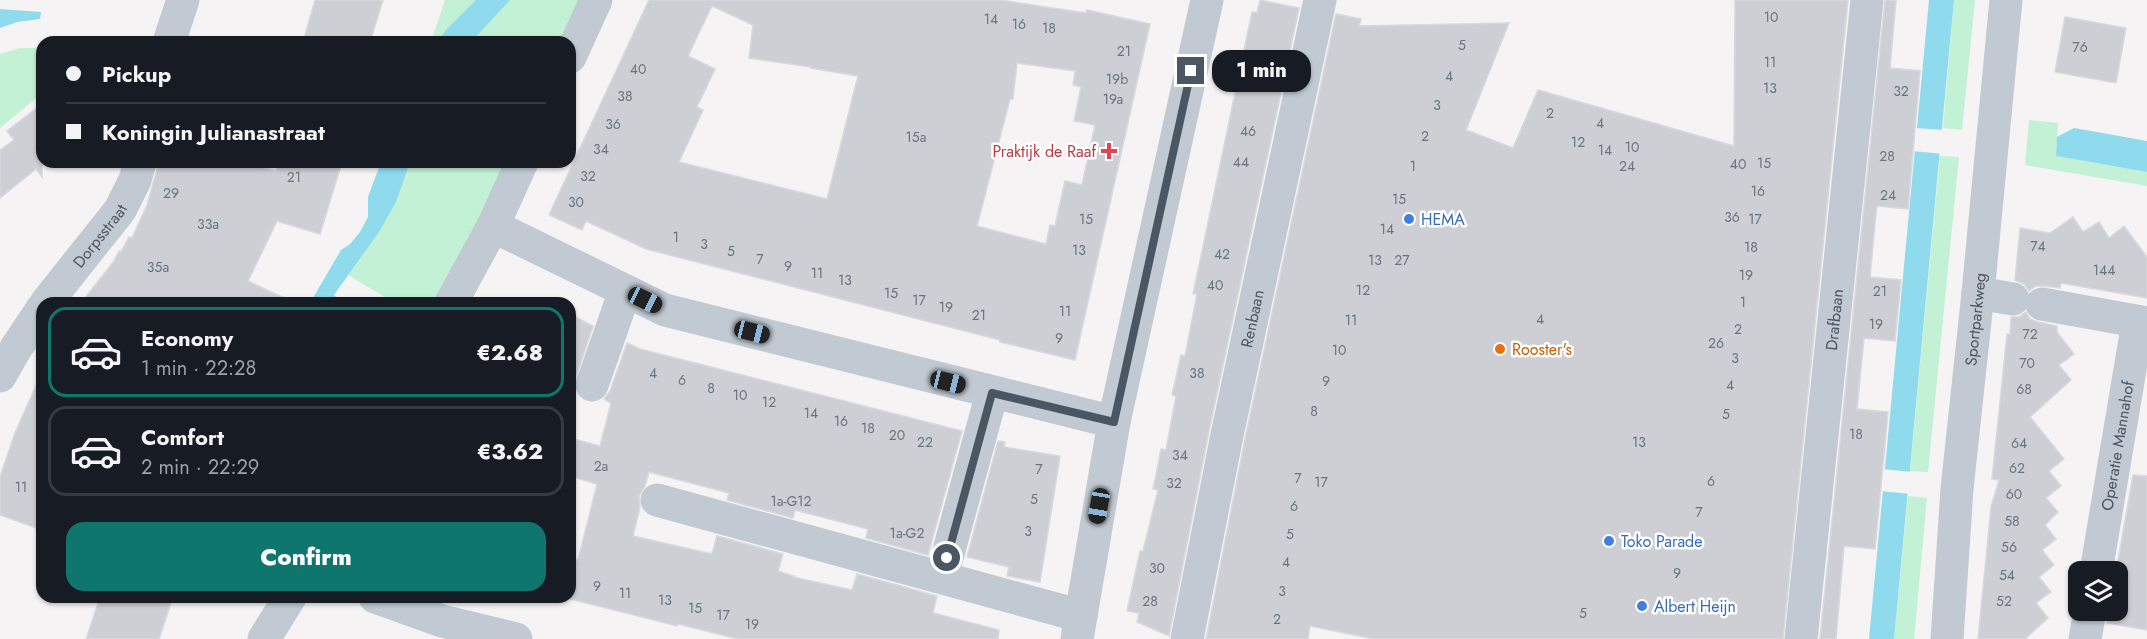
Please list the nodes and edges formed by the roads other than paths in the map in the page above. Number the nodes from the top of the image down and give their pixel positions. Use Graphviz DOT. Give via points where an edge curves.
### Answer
graph roads {
  1 [pos="183,0"];
  2 [pos="596,0"];
  3 [pos="1207,0"];
  4 [pos="1320,0"];
  5 [pos="1867,0"];
  6 [pos="2006,0"];
  7 [pos="171,36"];
  8 [pos="576,44"];
  9 [pos="138,168"];
  10 [pos="519,168"];
  11 [pos="493,226"];
  12 [pos="625,291"];
  13 [pos="1978,293"];
  14 [pos="51,297"];
  15 [pos="454,297"];
  16 [pos="36,318"];
  17 [pos="2142,323"];
  18 [pos="0,376"];
  19 [pos="592,385"];
  20 [pos="992,393"];
  21 [pos="1114,422"];
  22 [pos="657,500"];
  23 [pos="2098,561"];
  24 [pos="942,576"];
  25 [pos="286,603"];
  26 [pos="392,603"];
  27 [pos="2088,621"];
  28 [pos="1079,627"];
  29 [pos="264,639"];
  30 [pos="516,639"];
  31 [pos="1187,639"];
  32 [pos="1801,639"];
  33 [pos="1947,639"];
  34 [pos="2085,639"];
  1 -- 7 [label="street"];
  2 -- 8 [label="street"];
  3 -- 21 [label="street"];
  4 -- 31 [label="street, Renbaan"];
  5 -- 32 [label="street, Drafbaan"];
  6 -- 13 [label="street, Sportparkweg"];
  9 -- 14 [label="street, Dorpsstraat" via="120,210"];
  10 -- 11 [label="street"];
  11 -- 12 [label="street"];
  11 -- 15 [label="street"];
  12 -- 19 [label="street"];
  12 -- 20 [label="street" via="665,310"];
  13 -- 17 [label="street, Operatie Mannahof"];
  13 -- 33 [label="street, Sportparkweg" via="1957,489"];
  16 -- 18 [label="street"];
  17 -- 23 [label="street, Operatie Mannahof"];
  20 -- 21 [label="street"];
  20 -- 24 [label="street"];
  21 -- 28 [label="street"];
  22 -- 24 [label="street"];
  24 -- 28 [label="street"];
  25 -- 29 [label="street"];
  26 -- 30 [label="street" via="442,621"];
  27 -- 34 [label="street"];
}
